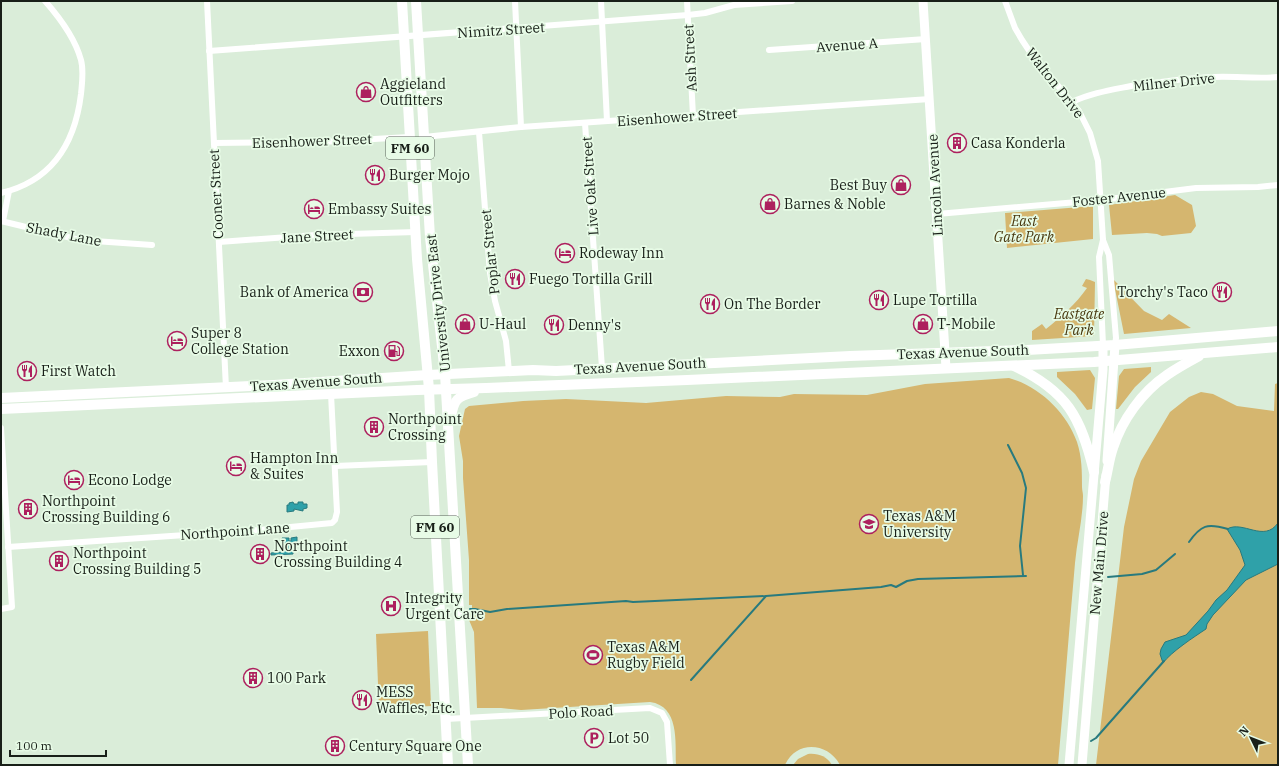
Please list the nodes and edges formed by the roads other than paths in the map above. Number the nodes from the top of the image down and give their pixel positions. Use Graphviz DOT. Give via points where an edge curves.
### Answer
graph roads {
  1 [pos="45,1"];
  2 [pos="207,1"];
  3 [pos="402,1"];
  4 [pos="416,1"];
  5 [pos="515,1"];
  6 [pos="601,1"];
  7 [pos="687,1"];
  8 [pos="792,1"];
  9 [pos="923,1"];
  10 [pos="1005,1"];
  11 [pos="688,15"];
  12 [pos="602,22"];
  13 [pos="516,28"];
  14 [pos="418,36"];
  15 [pos="404,37"];
  16 [pos="926,39"];
  17 [pos="769,50"];
  18 [pos="209,51"];
  19 [pos="1278,77"];
  20 [pos="930,99"];
  21 [pos="1072,102"];
  22 [pos="693,116"];
  23 [pos="607,121"];
  24 [pos="585,123"];
  25 [pos="521,127"];
  26 [pos="479,132"];
  27 [pos="409,137"];
  28 [pos="424,137"];
  29 [pos="214,143"];
  30 [pos="1278,185"];
  31 [pos="9,191"];
  32 [pos="1,192"];
  33 [pos="1102,200"];
  34 [pos="937,214"];
  35 [pos="2,221"];
  36 [pos="416,232"];
  37 [pos="1103,240"];
  38 [pos="219,242"];
  39 [pos="152,244"];
  40 [pos="1278,331"];
  41 [pos="1103,345"];
  42 [pos="1115,345"];
  43 [pos="1278,347"];
  44 [pos="945,352"];
  45 [pos="1204,354"];
  46 [pos="760,360"];
  47 [pos="1109,361"];
  48 [pos="1012,365"];
  49 [pos="602,368"];
  50 [pos="946,368"];
  51 [pos="509,371"];
  52 [pos="445,374"];
  53 [pos="428,375"];
  54 [pos="761,377"];
  55 [pos="226,388"];
  56 [pos="486,388"];
  57 [pos="429,389"];
  58 [pos="446,389"];
  59 [pos="331,394"];
  60 [pos="68,395"];
  61 [pos="1,398"];
  62 [pos="1,409"];
  63 [pos="1,428"];
  64 [pos="448,431"];
  65 [pos="432,462"];
  66 [pos="335,466"];
  67 [pos="1094,472"];
  68 [pos="1105,482"];
  69 [pos="8,547"];
  70 [pos="1,609"];
  71 [pos="1078,650"];
  72 [pos="1092,651"];
  73 [pos="465,717"];
  74 [pos="446,719"];
  75 [pos="448,765"];
  76 [pos="468,765"];
  77 [pos="670,765"];
  78 [pos="1069,765"];
  79 [pos="1082,765"];
  1 -- 31 [label="street" via="69,33 81,61 79,108 70,138 55,160 32,182"];
  2 -- 18 [label="street, Cooner Street"];
  3 -- 15 [label="main road, University Drive East / FM 60"];
  4 -- 14 [label="main road, University Drive East / FM 60"];
  5 -- 13 [label="street"];
  6 -- 12 [label="street, Live Oak Street"];
  7 -- 11 [label="street, Ash Street"];
  8 -- 11 [label="street, Nimitz Street" via="734,5"];
  9 -- 16 [label="street, Lincoln Avenue"];
  10 -- 21 [label="street, Walton Drive" via="1014,28 1030,52"];
  11 -- 12 [label="street, Nimitz Street"];
  11 -- 22 [label="street, Ash Street"];
  12 -- 13 [label="street, Nimitz Street"];
  12 -- 23 [label="street, Live Oak Street"];
  13 -- 14 [label="street, Nimitz Street"];
  13 -- 25 [label="street"];
  14 -- 15 [label="street, Nimitz Street"];
  14 -- 28 [label="main road, University Drive East / FM 60"];
  15 -- 18 [label="street, Nimitz Street"];
  15 -- 27 [label="main road, University Drive East / FM 60"];
  16 -- 17 [label="street, Avenue A"];
  16 -- 20 [label="street, Lincoln Avenue"];
  18 -- 29 [label="street, Cooner Street"];
  19 -- 21 [label="street, Milner Drive" via="1214,76 1168,80 1098,92"];
  20 -- 22 [label="street, Eisenhower Street"];
  20 -- 34 [label="street, Lincoln Avenue"];
  21 -- 33 [label="street, Walton Drive" via="1085,120 1094,146"];
  22 -- 23 [label="street, Eisenhower Street"];
  23 -- 24 [label="street, Eisenhower Street"];
  24 -- 25 [label="street, Eisenhower Street"];
  24 -- 49 [label="street, Live Oak Street"];
  25 -- 26 [label="street, Eisenhower Street"];
  26 -- 28 [label="street, Eisenhower Street"];
  26 -- 51 [label="street, Poplar Street" via="490,273 506,341"];
  27 -- 29 [label="street, Eisenhower Street" via="322,142"];
  27 -- 36 [label="main road, University Drive East / FM 60"];
  28 -- 52 [label="main road, University Drive East / FM 60" via="430,237"];
  29 -- 38 [label="street, Cooner Street"];
  30 -- 33 [label="street, Foster Avenue" via="1196,188"];
  31 -- 32 [label="street"];
  31 -- 35 [label="street"];
  33 -- 34 [label="street, Foster Avenue"];
  33 -- 37 [label="street, Walton Drive"];
  34 -- 44 [label="street, Lincoln Avenue"];
  35 -- 39 [label="street, Shady Lane" via="80,240"];
  36 -- 38 [label="street, Jane Street" via="316,235"];
  36 -- 53 [label="main road, University Drive East / FM 60"];
  37 -- 41 [label="street, Walton Drive" via="1099,257"];
  37 -- 42 [label="street, Walton Drive" via="1109,254"];
  38 -- 55 [label="street, Cooner Street"];
  40 -- 42 [label="main road, Texas Avenue South"];
  41 -- 42 [label="main road, Texas Avenue South"];
  41 -- 44 [label="main road, Texas Avenue South"];
  41 -- 47 [label="street"];
  42 -- 47 [label="street"];
  43 -- 45 [label="main road, Texas Avenue South"];
  44 -- 46 [label="main road, Texas Avenue South"];
  44 -- 50 [label="street, Lincoln Avenue"];
  45 -- 47 [label="main road, Texas Avenue South"];
  45 -- 68 [label="main road" via="1166,375 1140,400 1118,434"];
  46 -- 49 [label="main road, Texas Avenue South"];
  46 -- 54 [label="main road"];
  47 -- 48 [label="main road, Texas Avenue South"];
  47 -- 67 [label="street, New Main Drive"];
  47 -- 68 [label="street, New Main Drive"];
  48 -- 50 [label="main road, Texas Avenue South"];
  48 -- 67 [label="main road" via="1039,379 1067,405 1084,435"];
  49 -- 51 [label="main road, Texas Avenue South"];
  50 -- 54 [label="main road, Texas Avenue South"];
  51 -- 52 [label="main road, Texas Avenue South"];
  52 -- 53 [label="main road, Texas Avenue South"];
  52 -- 58 [label="main road, University Drive East / FM 60"];
  53 -- 55 [label="main road, Texas Avenue South"];
  53 -- 57 [label="main road, FM 60"];
  54 -- 56 [label="main road, Texas Avenue South"];
  55 -- 60 [label="main road, Texas Avenue South"];
  56 -- 58 [label="main road, Texas Avenue South"];
  56 -- 64 [label="main road" via="464,395 455,402"];
  57 -- 58 [label="main road, Texas Avenue South"];
  57 -- 59 [label="main road, Texas Avenue South"];
  57 -- 65 [label="main road, FM 60"];
  58 -- 64 [label="main road, FM 60"];
  59 -- 62 [label="main road, Texas Avenue South"];
  59 -- 66 [label="street"];
  60 -- 61 [label="main road, Texas Avenue South"];
  60 -- 62 [label="main road" via="62,401 7,403"];
  63 -- 69 [label="street"];
  64 -- 73 [label="main road, FM 60"];
  65 -- 66 [label="street"];
  65 -- 74 [label="main road, FM 60"];
  66 -- 69 [label="street, Northpoint Lane" via="337,516 328,524"];
  67 -- 71 [label="street, New Main Drive"];
  68 -- 72 [label="street, New Main Drive"];
  69 -- 70 [label="street" via="12,607"];
  71 -- 72 [label="street"];
  71 -- 78 [label="street, New Main Drive"];
  72 -- 79 [label="street, New Main Drive"];
  73 -- 74 [label="street, Polo Road"];
  73 -- 76 [label="main road, FM 60"];
  73 -- 77 [label="street, Polo Road" via="650,708 662,713 667,722"];
  74 -- 75 [label="main road, FM 60"];
}
